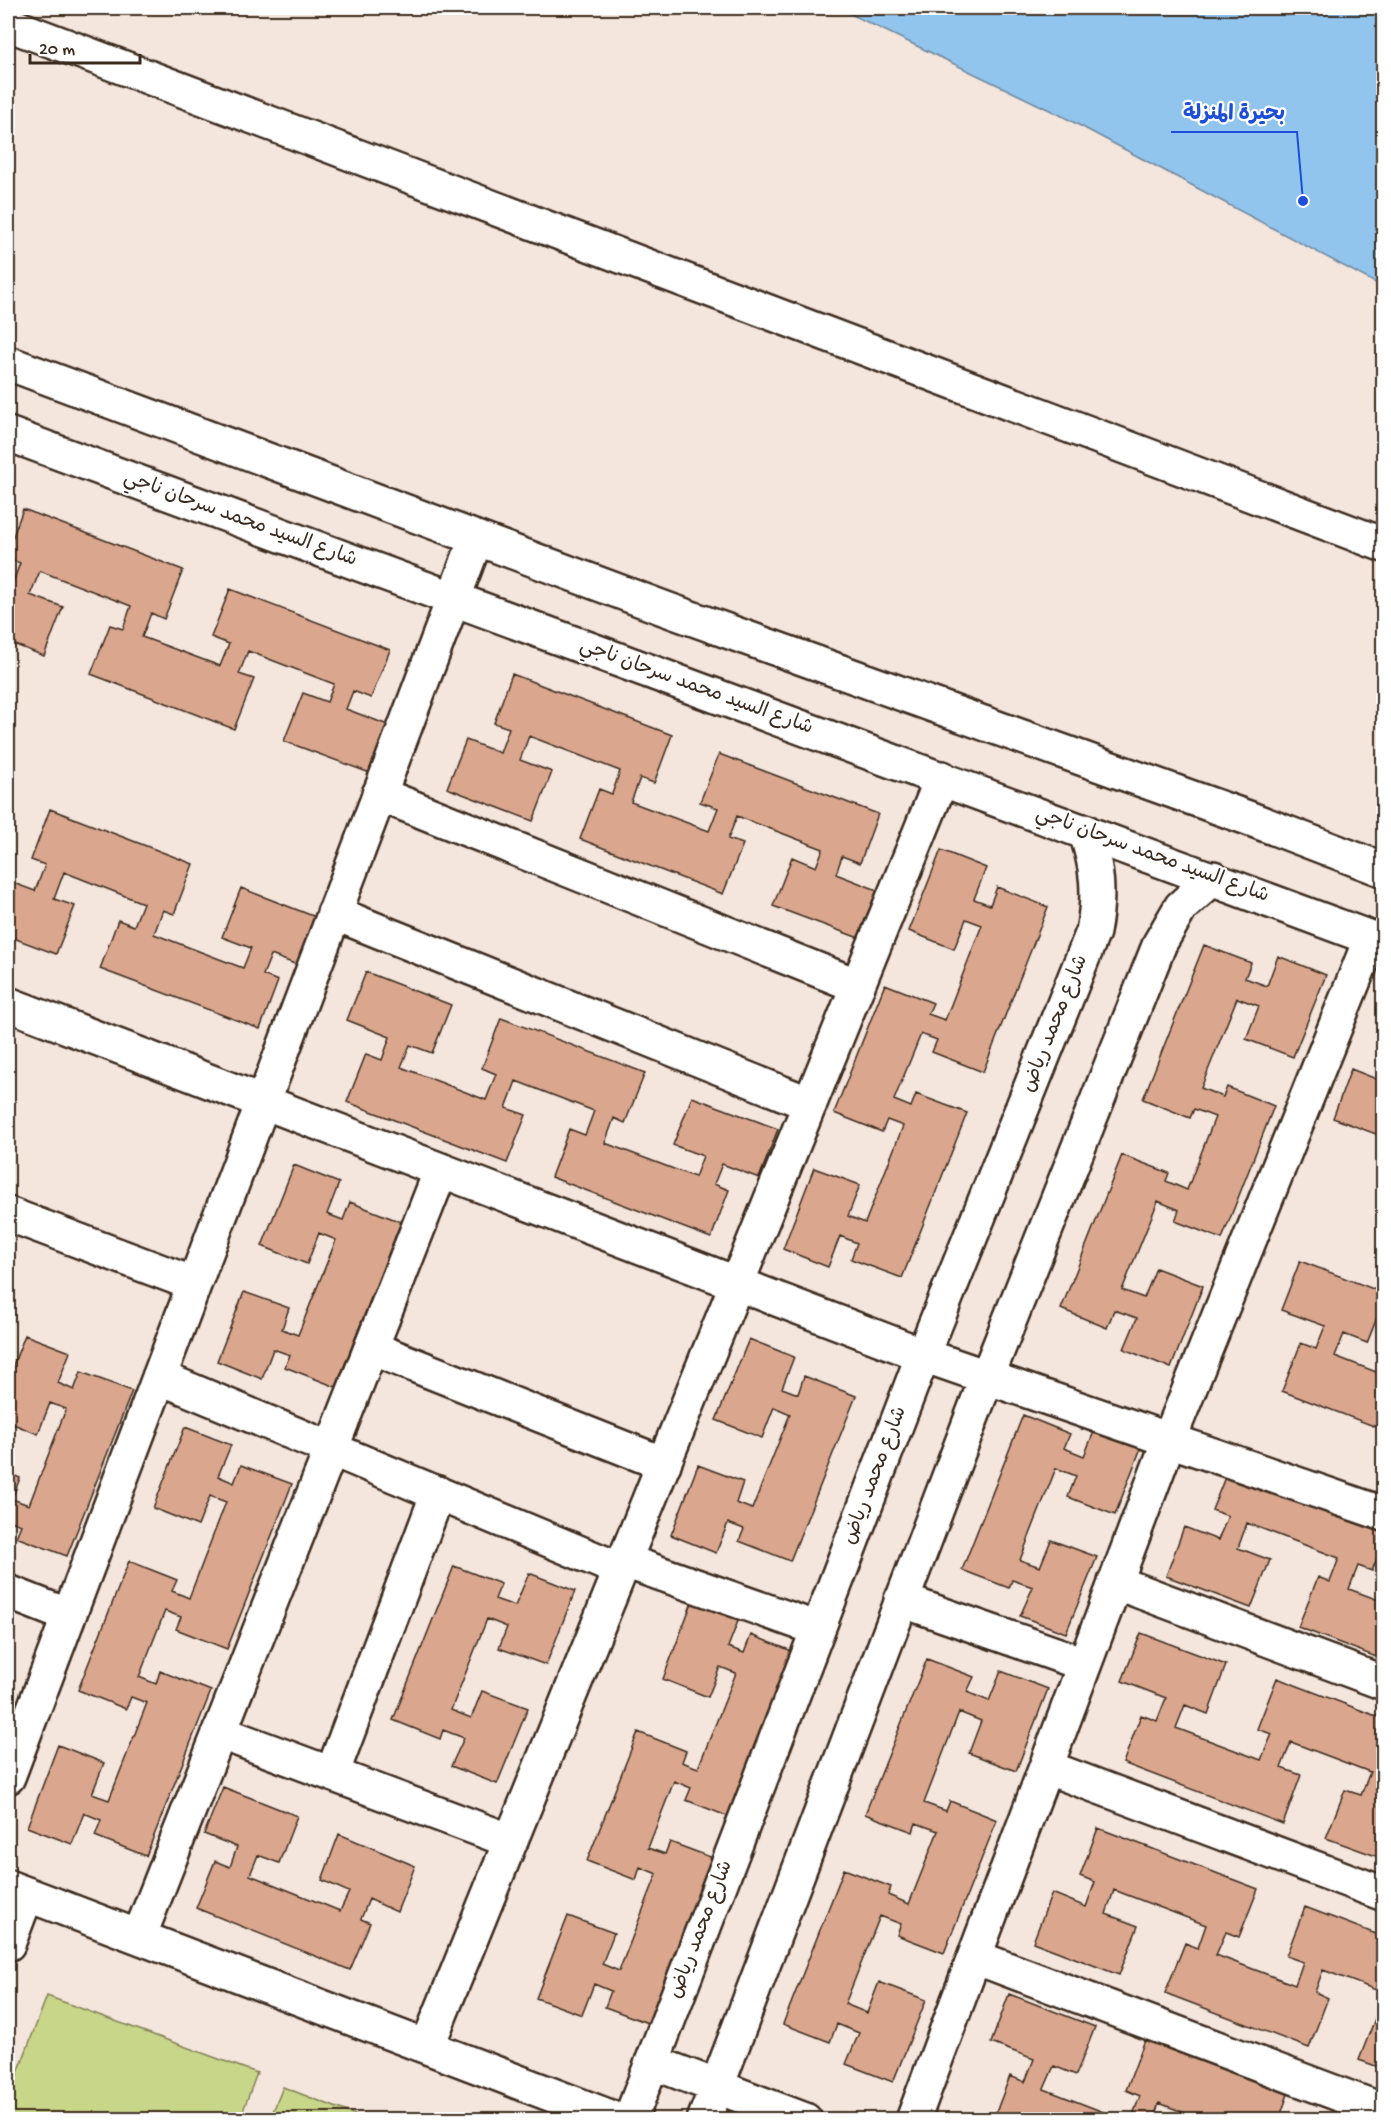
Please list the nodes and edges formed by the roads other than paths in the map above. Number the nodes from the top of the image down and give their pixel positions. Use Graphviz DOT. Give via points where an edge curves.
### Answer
graph roads {
  1 [pos="8,24"];
  2 [pos="8,363"];
  3 [pos="8,434"];
  4 [pos="476,539"];
  5 [pos="1383,545"];
  6 [pos="454,598"];
  7 [pos="942,778"];
  8 [pos="379,794"];
  9 [pos="1085,831"];
  10 [pos="1383,870"];
  11 [pos="1213,879"];
  12 [pos="334,913"];
  13 [pos="1377,941"];
  14 [pos="858,986"];
  15 [pos="8,1004"];
  16 [pos="262,1102"];
  17 [pos="810,1104"];
  18 [pos="441,1170"];
  19 [pos="8,1214"];
  20 [pos="194,1284"];
  21 [pos="737,1284"];
  22 [pos="371,1348"];
  23 [pos="922,1355"];
  24 [pos="159,1377"];
  25 [pos="987,1377"];
  26 [pos="1169,1440"];
  27 [pos="332,1449"];
  28 [pos="664,1464"];
  29 [pos="438,1493"];
  30 [pos="1383,1514"];
  31 [pos="623,1566"];
  32 [pos="1115,1582"];
  33 [pos="8,1592"];
  34 [pos="901,1600"];
  35 [pos="69,1616"];
  36 [pos="818,1629"];
  37 [pos="1084,1665"];
  38 [pos="1383,1683"];
  39 [pos="219,1732"];
  40 [pos="1046,1767"];
  41 [pos="332,1774"];
  42 [pos="8,1777"];
  43 [pos="511,1841"];
  44 [pos="17,1890"];
  45 [pos="1383,1894"];
  46 [pos="139,1937"];
  47 [pos="8,1944"];
  48 [pos="975,1957"];
  49 [pos="427,2047"];
  50 [pos="652,2062"];
  51 [pos="717,2087"];
  52 [pos="1383,2111"];
  53 [pos="618,2120"];
  54 [pos="630,2120"];
  55 [pos="704,2120"];
  56 [pos="805,2120"];
  57 [pos="913,2120"];
  1 -- 5 [label="street"];
  2 -- 4 [label="street"];
  3 -- 6 [label="street, شارع السيد محمد سرحان ناجي"];
  4 -- 6 [label="street"];
  4 -- 10 [label="street"];
  6 -- 7 [label="street, شارع السيد محمد سرحان ناجي"];
  6 -- 8 [label="street"];
  7 -- 9 [label="street, شارع السيد محمد سرحان ناجي"];
  7 -- 14 [label="street"];
  8 -- 12 [label="street"];
  8 -- 14 [label="street"];
  9 -- 11 [label="street, شارع السيد محمد سرحان ناجي"];
  9 -- 23 [label="street, شارع محمد رياض" via="1098,881 1093,932"];
  11 -- 13 [label="street, شارع السيد محمد سرحان ناجي"];
  11 -- 25 [label="street" via="1181,907 1160,943"];
  12 -- 16 [label="street"];
  12 -- 17 [label="street"];
  13 -- 26 [label="street"];
  14 -- 17 [label="street"];
  15 -- 16 [label="street"];
  16 -- 18 [label="street"];
  16 -- 20 [label="street"];
  17 -- 21 [label="street"];
  18 -- 21 [label="street"];
  18 -- 22 [label="street"];
  19 -- 20 [label="street"];
  20 -- 24 [label="street"];
  21 -- 23 [label="street"];
  21 -- 28 [label="street"];
  22 -- 27 [label="street"];
  22 -- 28 [label="street"];
  23 -- 25 [label="street"];
  23 -- 36 [label="street, شارع محمد رياض"];
  24 -- 27 [label="street"];
  24 -- 35 [label="street"];
  25 -- 26 [label="street"];
  25 -- 34 [label="street"];
  26 -- 30 [label="street"];
  26 -- 32 [label="street"];
  27 -- 29 [label="street"];
  27 -- 39 [label="street"];
  28 -- 31 [label="street"];
  29 -- 31 [label="street"];
  29 -- 41 [label="street"];
  31 -- 36 [label="street"];
  31 -- 43 [label="street"];
  32 -- 37 [label="street"];
  32 -- 38 [label="street"];
  33 -- 35 [label="street"];
  34 -- 37 [label="street"];
  34 -- 51 [label="street"];
  35 -- 42 [label="street"];
  36 -- 50 [label="street, شارع محمد رياض"];
  37 -- 40 [label="street"];
  39 -- 41 [label="street"];
  39 -- 46 [label="street"];
  40 -- 45 [label="street"];
  40 -- 48 [label="street"];
  41 -- 43 [label="street"];
  43 -- 49 [label="street"];
  44 -- 46 [label="street"];
  44 -- 47 [label="street"];
  46 -- 49 [label="street"];
  48 -- 52 [label="street"];
  48 -- 57 [label="street"];
  49 -- 53 [label="street"];
  50 -- 51 [label="street"];
  50 -- 54 [label="street, شارع محمد رياض"];
  51 -- 55 [label="street"];
  51 -- 56 [label="street"];
}
